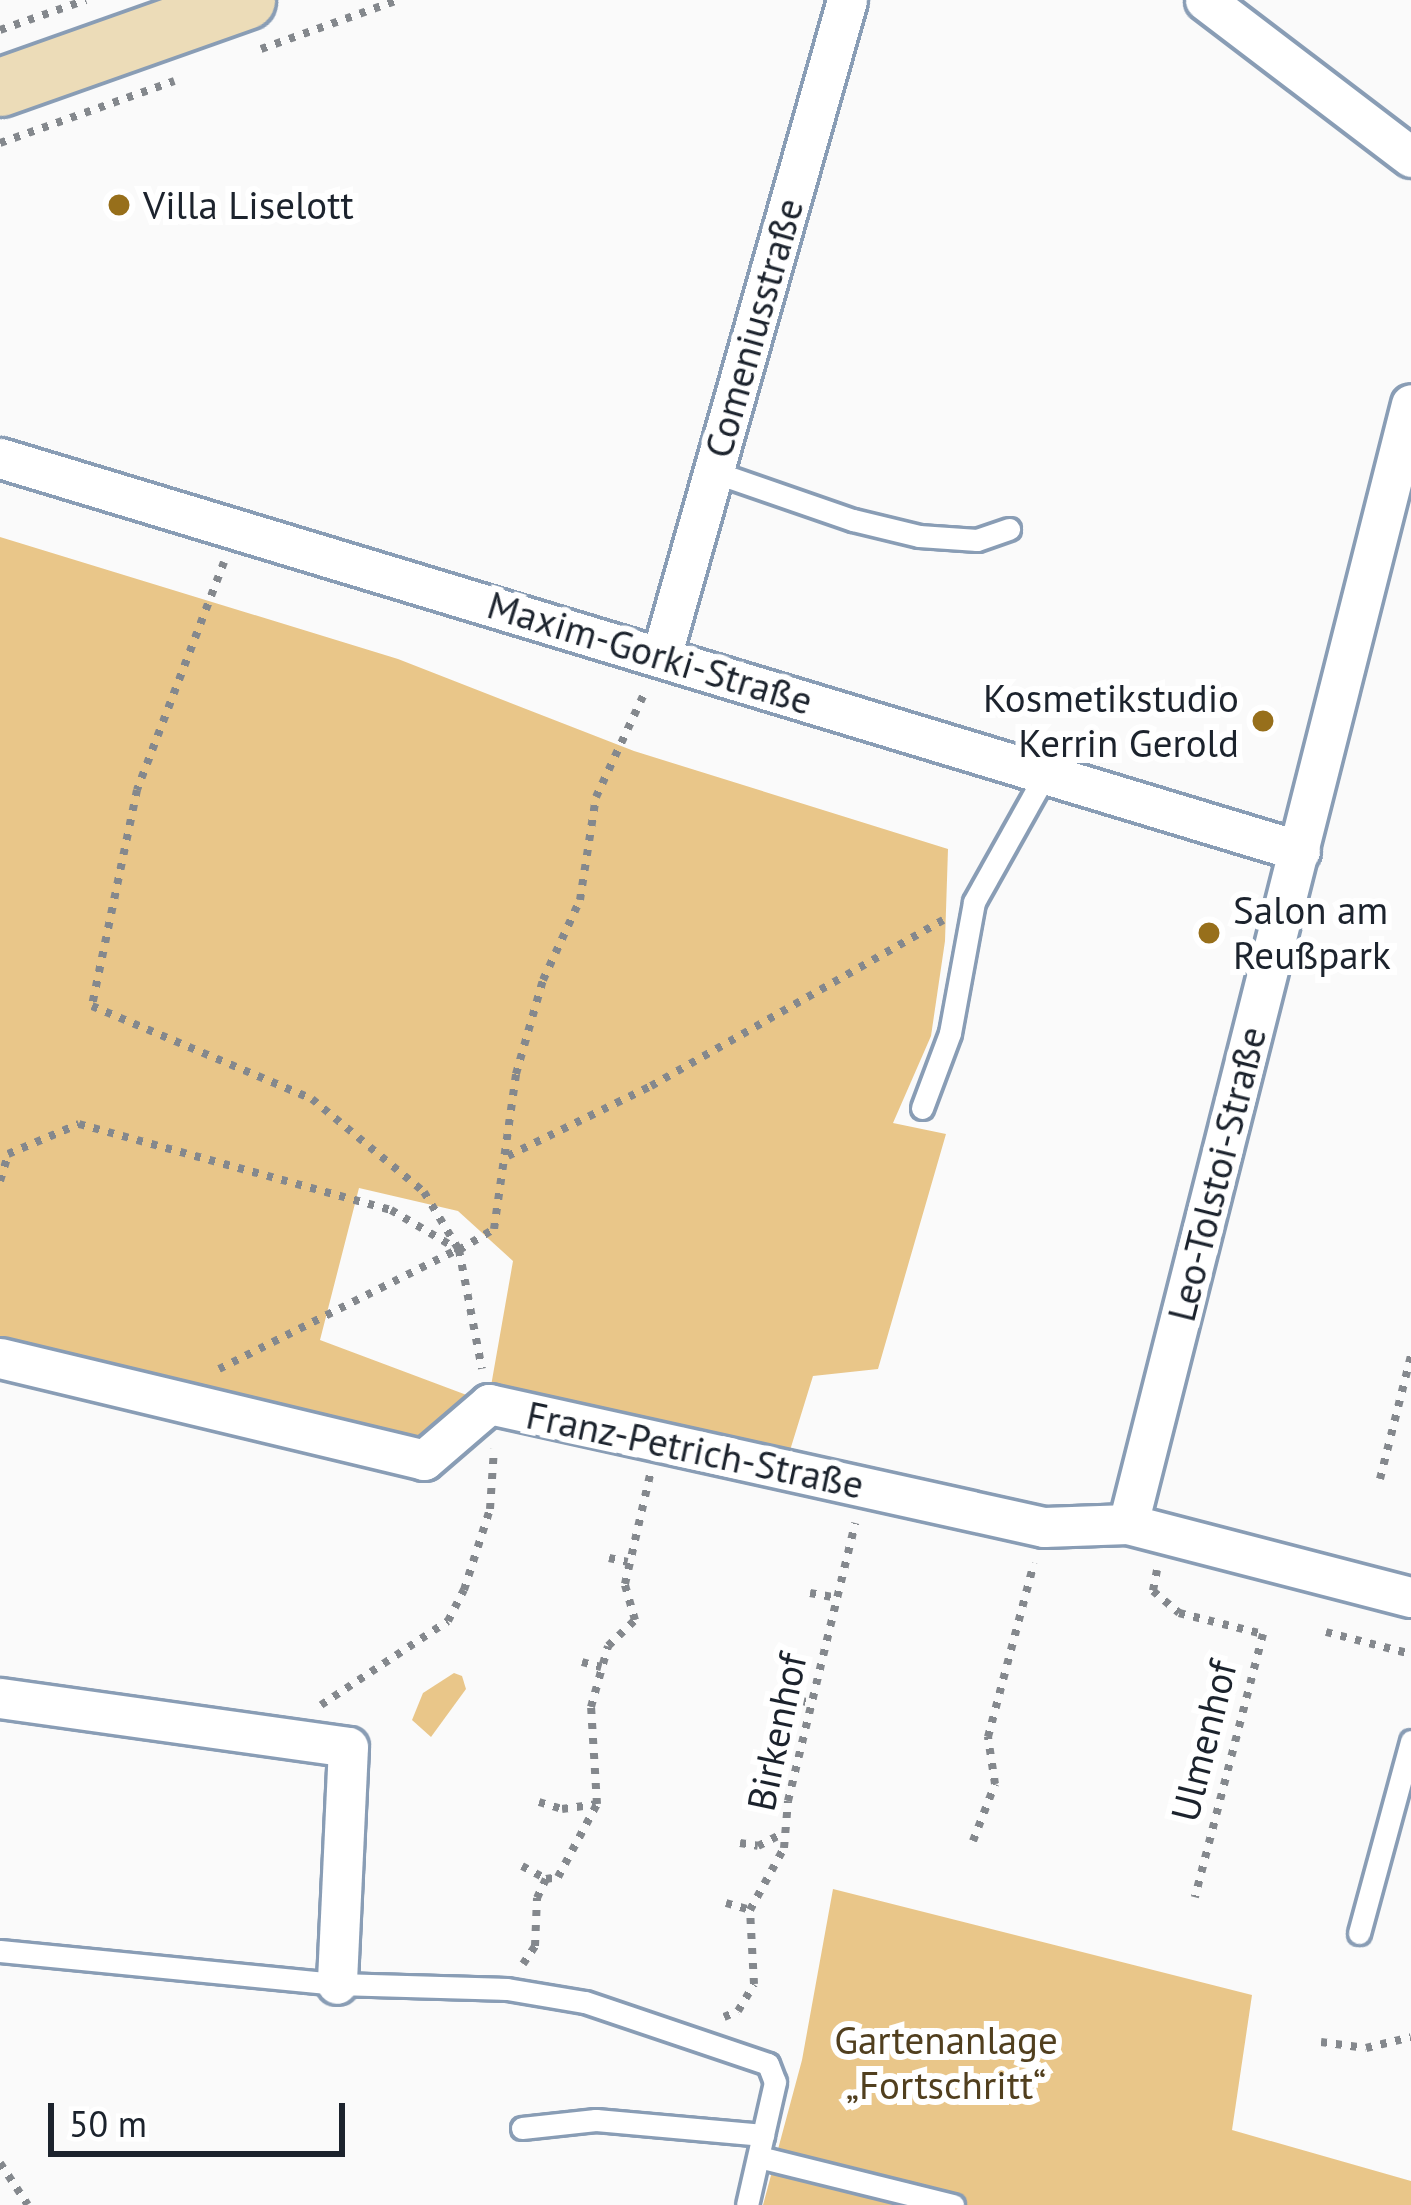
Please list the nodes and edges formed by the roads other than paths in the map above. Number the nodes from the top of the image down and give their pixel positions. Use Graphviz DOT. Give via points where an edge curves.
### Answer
graph roads {
  1 [pos="246,0"];
  2 [pos="847,0"];
  3 [pos="1204,0"];
  4 [pos="0,87"];
  5 [pos="1411,157"];
  6 [pos="1411,404"];
  7 [pos="0,458"];
  8 [pos="714,472"];
  9 [pos="1009,529"];
  10 [pos="662,657"];
  11 [pos="1046,773"];
  12 [pos="1300,851"];
  13 [pos="922,1108"];
  14 [pos="0,1358"];
  15 [pos="1146,1529"];
  16 [pos="1411,1597"];
  17 [pos="0,1699"];
  18 [pos="1411,1741"];
  19 [pos="1359,1933"];
  20 [pos="0,1951"];
  21 [pos="337,1984"];
  22 [pos="522,2128"];
  23 [pos="761,2146"];
  24 [pos="747,2205"];
  25 [pos="953,2205"];
  1 -- 4 [label="main road"];
  2 -- 8 [label="street, Comeniusstraße"];
  3 -- 5 [label="street"];
  6 -- 12 [label="street, Leo-Tolstoi-Straße"];
  7 -- 10 [label="street, Maxim-Gorki-Straße"];
  8 -- 9 [label="lane" via="919,536 977,540"];
  8 -- 10 [label="street, Comeniusstraße"];
  10 -- 11 [label="street, Maxim-Gorki-Straße"];
  11 -- 12 [label="street, Maxim-Gorki-Straße"];
  11 -- 13 [label="lane" via="974,902 950,1033"];
  12 -- 15 [label="street, Leo-Tolstoi-Straße"];
  14 -- 15 [label="street, Franz-Petrich-Straße" via="424,1460 489,1404 1044,1527"];
  15 -- 16 [label="street, Franz-Petrich-Straße"];
  17 -- 21 [label="street" via="348,1747"];
  18 -- 19 [label="lane"];
  20 -- 21 [label="lane"];
  21 -- 23 [label="lane" via="507,1990 585,2002 768,2064 775,2082"];
  22 -- 23 [label="lane" via="596,2120"];
  23 -- 24 [label="lane"];
  23 -- 25 [label="lane"];
}
